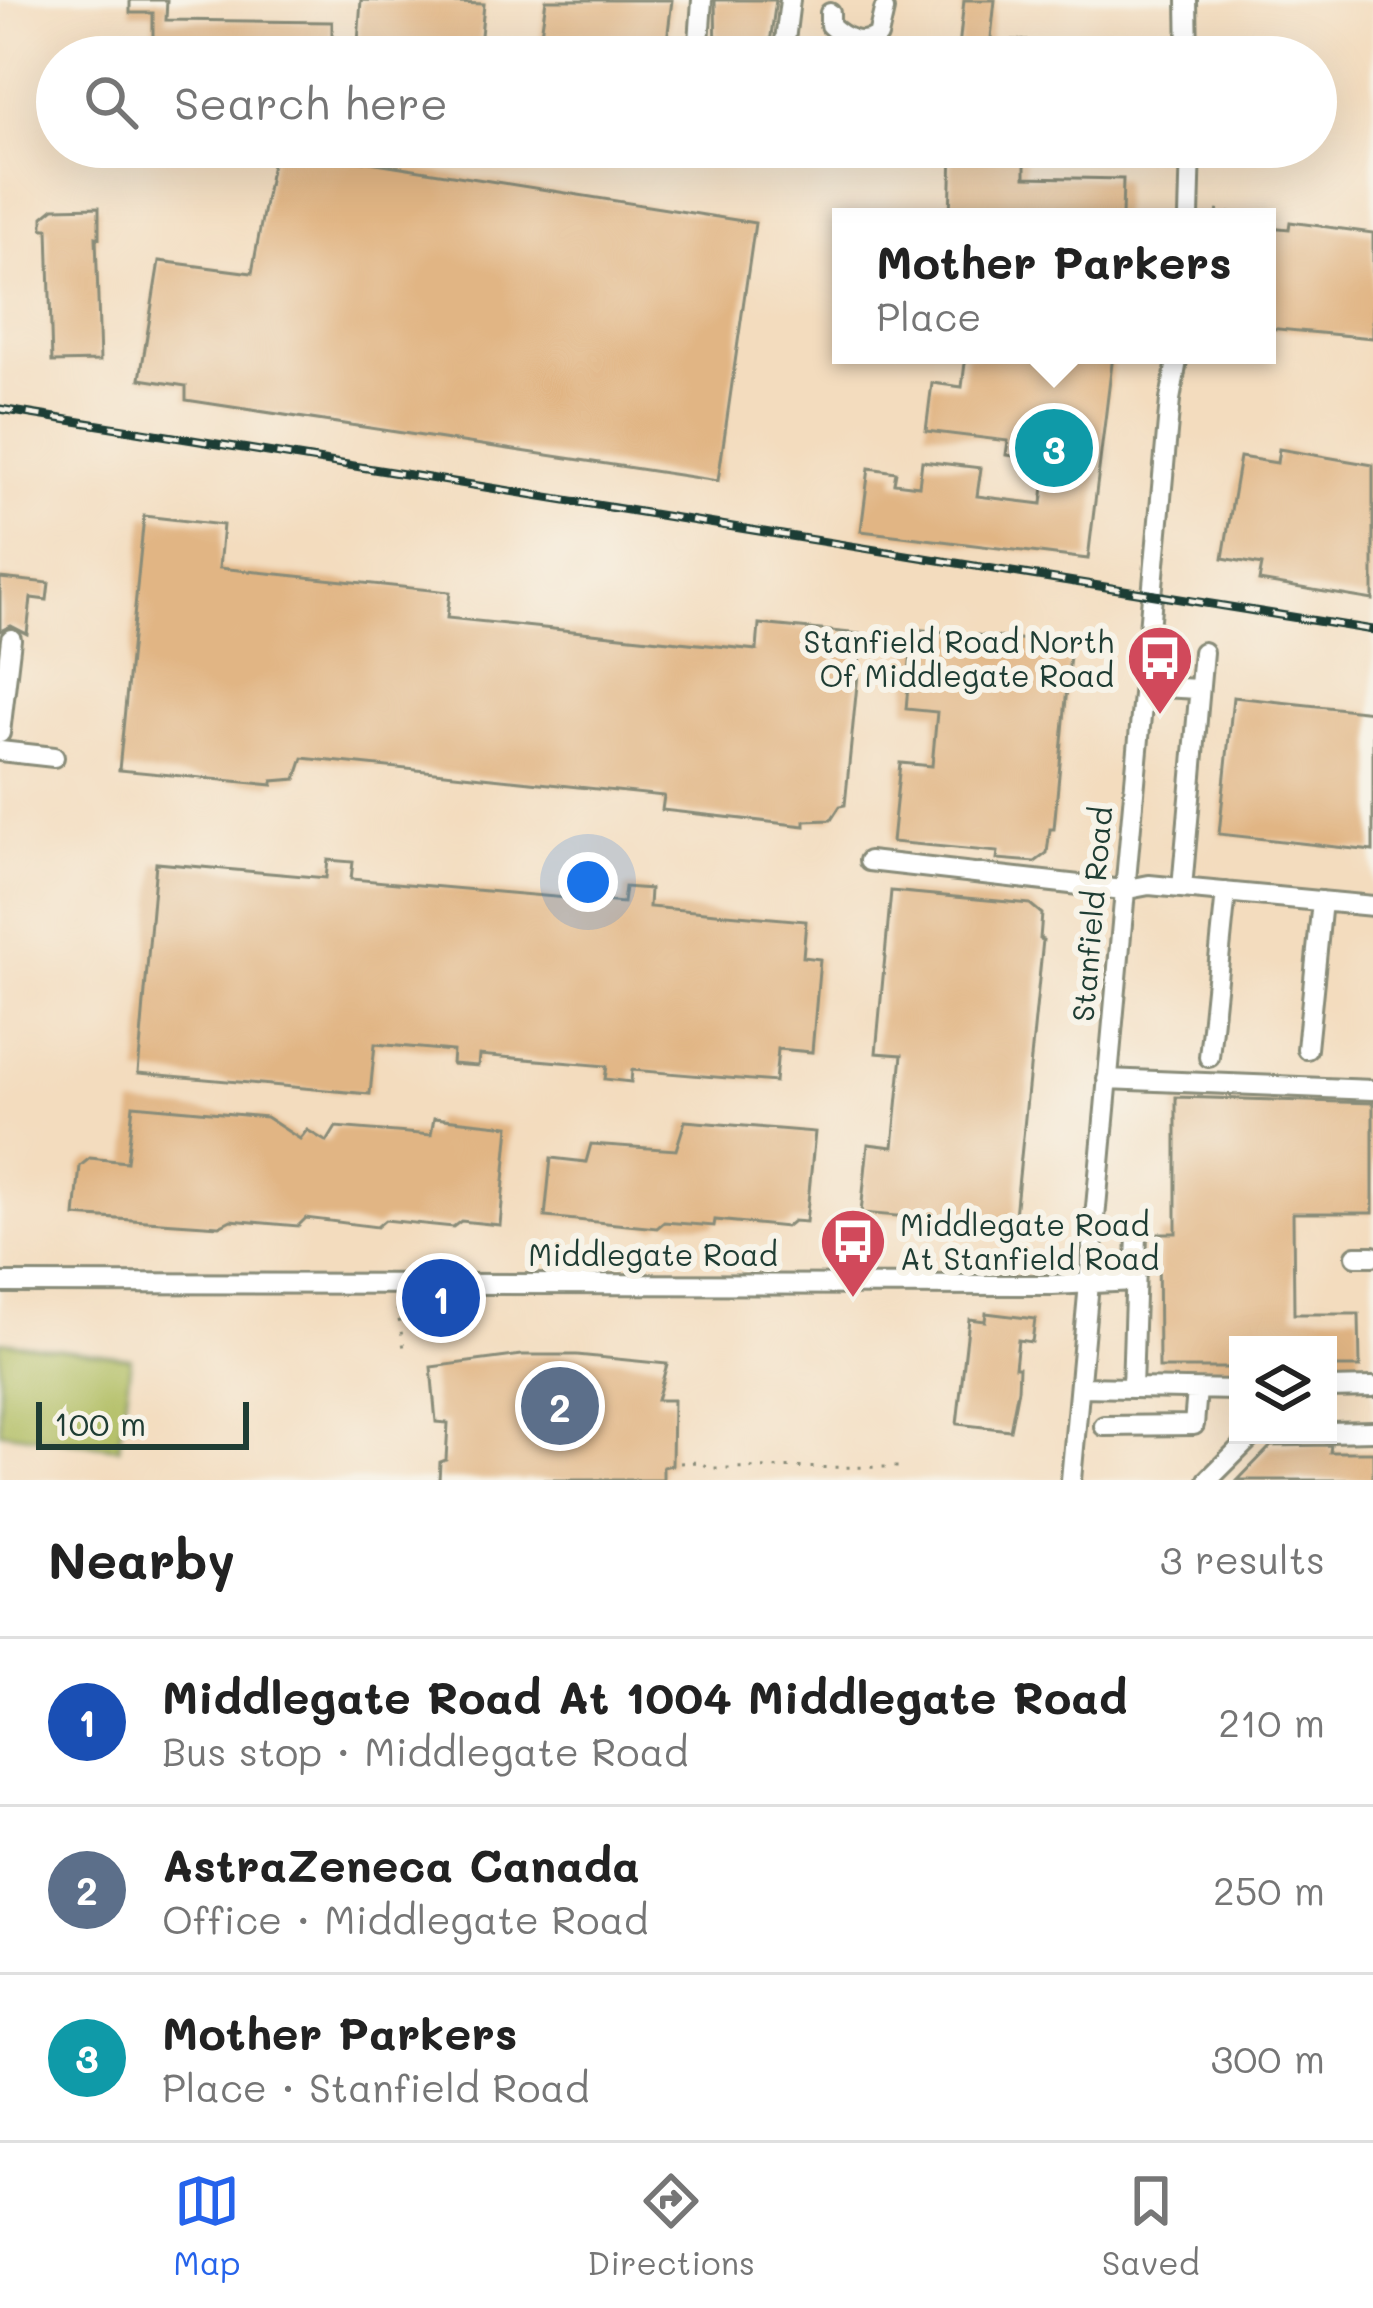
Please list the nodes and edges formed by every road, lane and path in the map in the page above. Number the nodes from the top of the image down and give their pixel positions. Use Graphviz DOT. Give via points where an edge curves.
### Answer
graph roads {
  1 [pos="703,0"];
  2 [pos="790,0"];
  3 [pos="1187,0"];
  4 [pos="884,5"];
  5 [pos="829,6"];
  6 [pos="700,36"];
  7 [pos="786,36"];
  8 [pos="1188,36"];
  9 [pos="1190,168"];
  10 [pos="1189,208"];
  11 [pos="1177,364"];
  12 [pos="11,639"];
  13 [pos="1203,652"];
  14 [pos="1142,686"];
  15 [pos="1198,688"];
  16 [pos="0,733"];
  17 [pos="0,751"];
  18 [pos="54,757"];
  19 [pos="869,860"];
  20 [pos="1182,888"];
  21 [pos="1123,890"];
  22 [pos="1226,892"];
  23 [pos="1322,901"];
  24 [pos="1373,906"];
  25 [pos="1306,1049"];
  26 [pos="1209,1057"];
  27 [pos="1107,1079"];
  28 [pos="1373,1090"];
  29 [pos="1137,1234"];
  30 [pos="1090,1280"];
  31 [pos="1135,1281"];
  32 [pos="0,1282"];
  33 [pos="397,1308"];
  34 [pos="404,1348"];
  35 [pos="1080,1387"];
  36 [pos="1373,1387"];
  37 [pos="1132,1388"];
  38 [pos="1337,1388"];
  39 [pos="1196,1390"];
  40 [pos="1229,1390"];
  41 [pos="1103,1426"];
  42 [pos="1373,1431"];
  43 [pos="1337,1432"];
  44 [pos="1244,1444"];
  45 [pos="680,1463"];
  46 [pos="901,1468"];
  47 [pos="1071,1480"];
  48 [pos="1208,1480"];
  1 -- 6 [label="street"];
  2 -- 7 [label="street"];
  3 -- 8 [label="street"];
  4 -- 5 [label="street" via="873,26 856,29"];
  9 -- 10 [label="street"];
  11 -- 14 [label="street, Stanfield Road"];
  12 -- 16 [label="street"];
  13 -- 15 [label="street"];
  14 -- 15 [label="street"];
  14 -- 21 [label="street, Stanfield Road"];
  15 -- 20 [label="street"];
  17 -- 18 [label="street"];
  19 -- 21 [label="street"];
  20 -- 21 [label="street"];
  20 -- 22 [label="street"];
  21 -- 27 [label="street, Stanfield Road"];
  22 -- 23 [label="street"];
  22 -- 26 [label="street"];
  23 -- 24 [label="street"];
  23 -- 25 [label="street"];
  27 -- 28 [label="street"];
  27 -- 30 [label="street, Stanfield Road"];
  29 -- 31 [label="street"];
  30 -- 31 [label="street, Middlegate Road"];
  30 -- 32 [label="street, Middlegate Road"];
  30 -- 35 [label="street, Stanfield Road"];
  31 -- 37 [label="street"];
  33 -- 34 [label="path"];
  35 -- 37 [label="street"];
  35 -- 47 [label="street, Stanfield Road"];
  36 -- 38 [label="street"];
  37 -- 39 [label="street"];
  39 -- 40 [label="street"];
  39 -- 41 [label="street" via="1194,1425"];
  42 -- 43 [label="street"];
  44 -- 48 [label="street"];
  45 -- 46 [label="path"];
}
